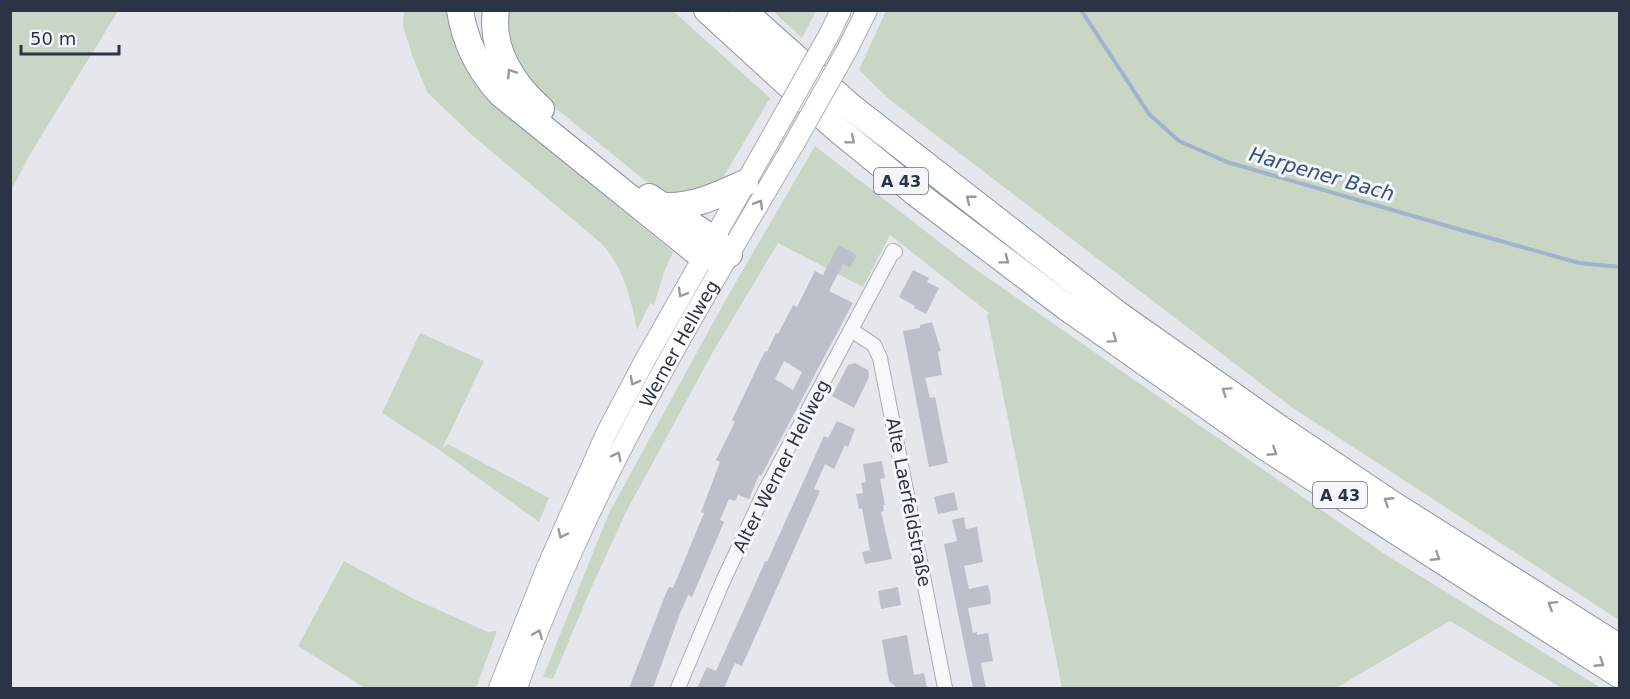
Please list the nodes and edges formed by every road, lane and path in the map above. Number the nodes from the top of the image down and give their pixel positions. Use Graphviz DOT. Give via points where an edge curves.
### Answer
graph roads {
  1 [pos="460,10"];
  2 [pos="496,10"];
  3 [pos="686,10"];
  4 [pos="707,10"];
  5 [pos="742,10"];
  6 [pos="759,10"];
  7 [pos="841,10"];
  8 [pos="867,10"];
  9 [pos="744,45"];
  10 [pos="851,107"];
  11 [pos="745,183"];
  12 [pos="665,206"];
  13 [pos="715,250"];
  14 [pos="895,252"];
  15 [pos="851,330"];
  16 [pos="1620,648"];
  17 [pos="1620,675"];
  18 [pos="499,688"];
  19 [pos="517,688"];
  20 [pos="678,688"];
  21 [pos="945,688"];
  1 -- 13 [label="highway" via="462,27 476,60 501,94"];
  12 -- 2 [label="highway, one-way" via="645,194 521,89 499,50 494,24"];
  3 -- 9 [label="highway" via="703,26"];
  4 -- 9 [label="highway, A 43"];
  5 -- 10 [label="highway, A 43"];
  6 -- 10 [label="highway" via="831,75"];
  7 -- 11 [label="main road, Werner Hellweg, bridge"];
  13 -- 8 [label="main road, Werner Hellweg, one-way, bridge" via="794,144"];
  9 -- 17 [label="highway, A 43, one-way" via="837,129 1065,306 1267,448"];
  16 -- 10 [label="highway, A 43, one-way" via="1260,415 1116,313"];
  11 -- 12 [label="highway" via="703,202"];
  11 -- 13 [label="main road, Werner Hellweg"];
  12 -- 13 [label="highway"];
  13 -- 18 [label="main road, Werner Hellweg, one-way" via="645,360 606,434 542,577"];
  19 -- 13 [label="main road, Werner Hellweg, one-way" via="556,586"];
  14 -- 15 [label="street, Alter Werner Hellweg"];
  15 -- 20 [label="street, Alter Werner Hellweg" via="761,499"];
  15 -- 21 [label="street, Alte Laerfeldstraße" via="874,345 880,358"];
}
